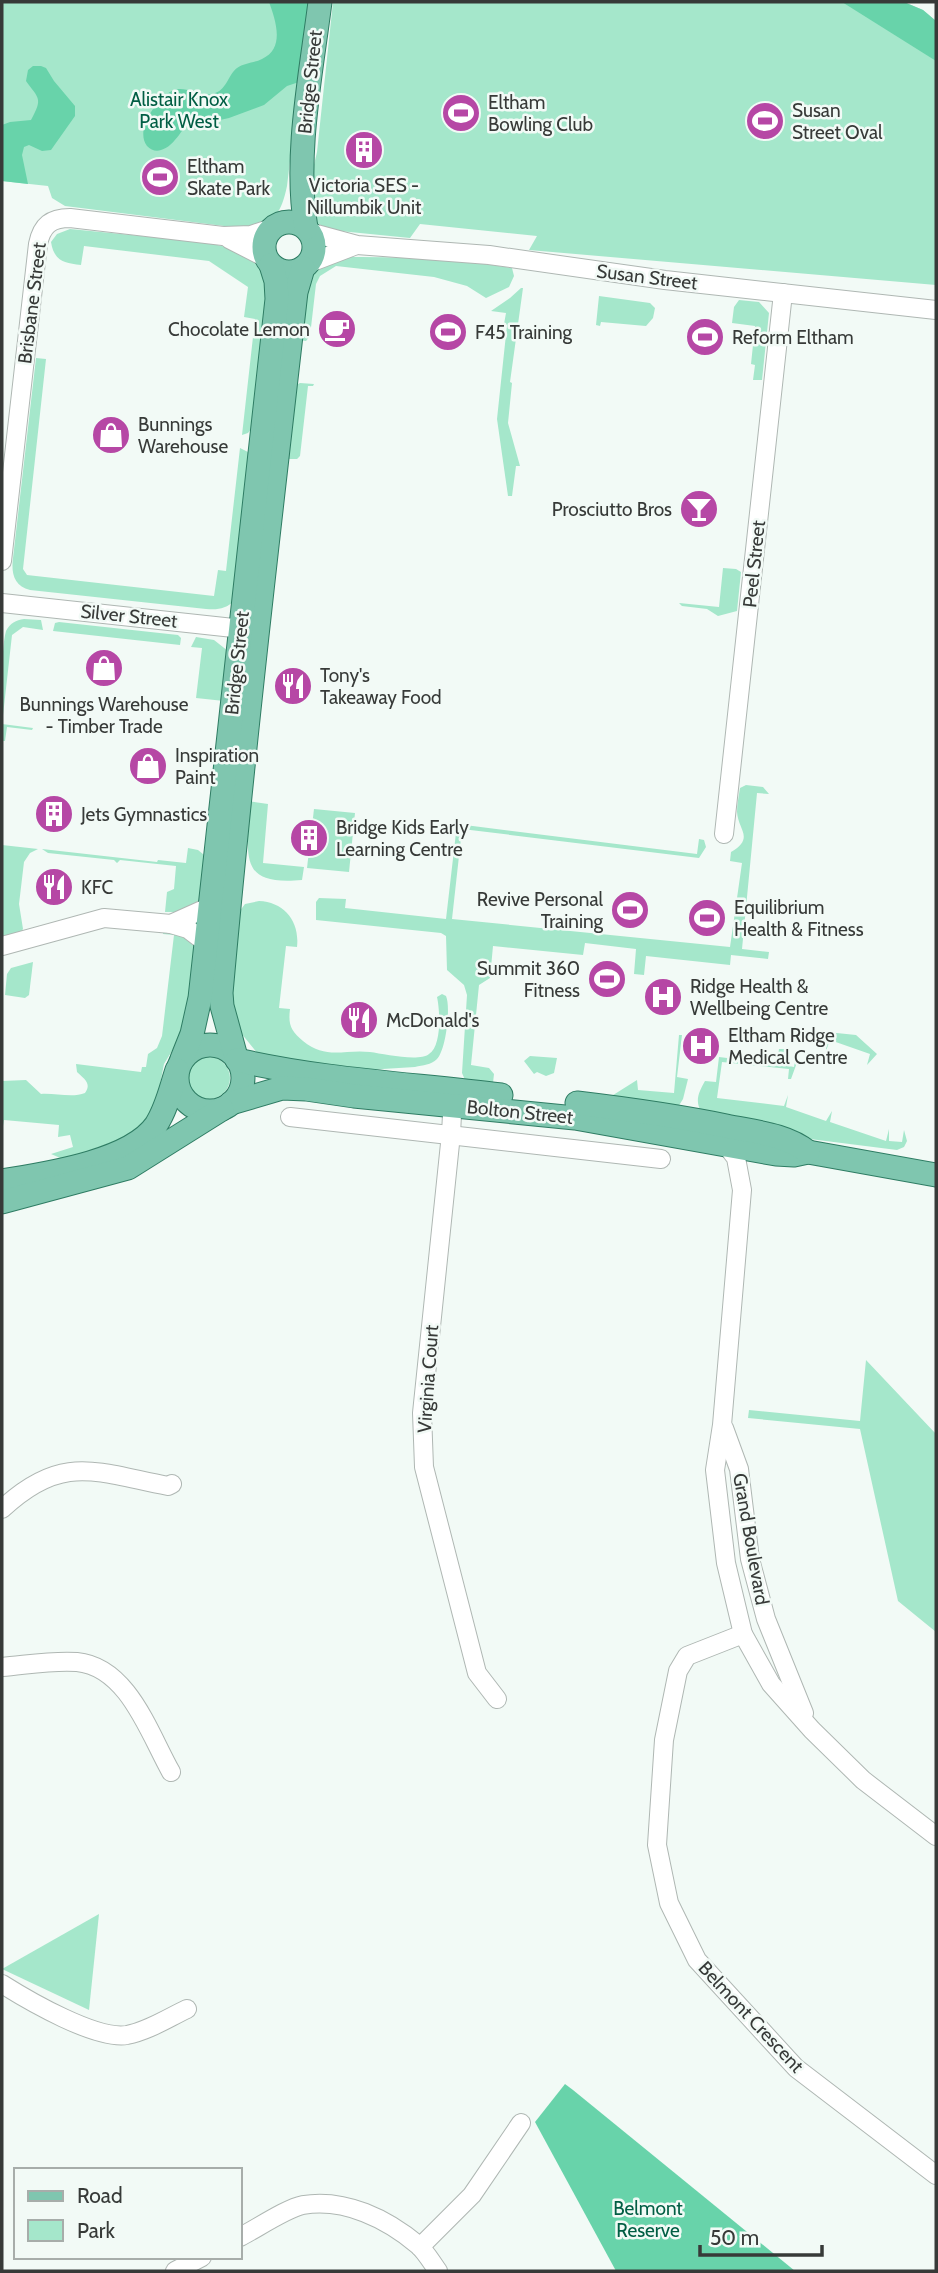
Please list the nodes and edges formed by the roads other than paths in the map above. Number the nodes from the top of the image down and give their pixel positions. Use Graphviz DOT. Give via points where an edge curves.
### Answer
graph roads {
  1 [pos="320,2"];
  2 [pos="301,163"];
  3 [pos="275,226"];
  4 [pos="307,230"];
  5 [pos="223,236"];
  6 [pos="357,245"];
  7 [pos="268,261"];
  8 [pos="305,266"];
  9 [pos="783,293"];
  10 [pos="936,310"];
  11 [pos="2,561"];
  12 [pos="2,603"];
  13 [pos="249,629"];
  14 [pos="724,834"];
  15 [pos="209,907"];
  16 [pos="171,924"];
  17 [pos="205,942"];
  18 [pos="2,946"];
  19 [pos="237,1058"];
  20 [pos="180,1064"];
  21 [pos="453,1097"];
  22 [pos="227,1106"];
  23 [pos="290,1116"];
  24 [pos="451,1134"];
  25 [pos="750,1140"];
  26 [pos="726,1145"];
  27 [pos="661,1159"];
  28 [pos="936,1175"];
  29 [pos="2,1181"];
  30 [pos="742,1190"];
  31 [pos="2,1202"];
  32 [pos="722,1425"];
  33 [pos="172,1484"];
  34 [pos="2,1509"];
  35 [pos="743,1634"];
  36 [pos="2,1667"];
  37 [pos="496,1699"];
  38 [pos="812,1730"];
  39 [pos="170,1773"];
  40 [pos="936,1836"];
  41 [pos="2,1983"];
  42 [pos="187,2009"];
  43 [pos="521,2123"];
  44 [pos="936,2175"];
  45 [pos="242,2236"];
  46 [pos="420,2247"];
  47 [pos="198,2259"];
  48 [pos="175,2271"];
  49 [pos="439,2271"];
  1 -- 2 [label="main road, Bridge Street"];
  2 -- 3 [label="main road, Bridge Street" via="289,204"];
  2 -- 4 [label="main road, Bridge Street"];
  3 -- 4 [label="main road" via="292,222"];
  3 -- 5 [label="street, Brisbane Street" via="251,235"];
  3 -- 7 [label="main road" via="264,242"];
  4 -- 6 [label="street, Susan Street"];
  4 -- 8 [label="main road" via="314,245"];
  5 -- 7 [label="street, Brisbane Street"];
  5 -- 11 [label="street, Brisbane Street" via="71,218 45,226 38,244"];
  6 -- 8 [label="street, Susan Street"];
  6 -- 9 [label="street, Susan Street" via="489,255"];
  7 -- 8 [label="main road" via="285,272"];
  7 -- 13 [label="main road, Bridge Street" via="276,281 276,299"];
  8 -- 13 [label="main road, Bridge Street" via="296,292"];
  9 -- 10 [label="street, Susan Street"];
  9 -- 14 [label="street, Peel Street"];
  12 -- 13 [label="street, Silver Street"];
  13 -- 15 [label="main road, Bridge Street"];
  13 -- 19 [label="main road, Bridge Street" via="221,993"];
  15 -- 16 [label="street"];
  15 -- 17 [label="main road, Bridge Street"];
  16 -- 17 [label="street" via="188,929"];
  16 -- 18 [label="street" via="104,918"];
  17 -- 20 [label="main road, Bridge Street" via="198,1015"];
  19 -- 20 [label="main road" via="211,1044 190,1051"];
  19 -- 21 [label="main road, Bolton Street"];
  19 -- 22 [label="main road" via="242,1084"];
  20 -- 22 [label="main road" via="178,1087 188,1103 206,1111"];
  20 -- 29 [label="main road, Bridge Street" via="161,1116 140,1141 110,1157"];
  21 -- 22 [label="main road, Bolton Street" via="355,1097 293,1088 272,1090"];
  21 -- 24 [label="street, Virginia Court"];
  21 -- 25 [label="main road, Bolton Street" via="644,1111"];
  21 -- 26 [label="main road, Bolton Street"];
  22 -- 31 [label="main road" via="128,1168"];
  23 -- 24 [label="street, Bolton Street"];
  24 -- 27 [label="street, Bolton Street"];
  24 -- 37 [label="street, Virginia Court" via="422,1413 424,1467 477,1673"];
  25 -- 26 [label="main road, Bolton Street"];
  25 -- 28 [label="main road, Bolton Street" via="787,1140 808,1152"];
  25 -- 30 [label="street, Grand Boulevard"];
  26 -- 30 [label="street, Grand Boulevard" via="736,1158"];
  30 -- 32 [label="street, Grand Boulevard"];
  32 -- 35 [label="street, Grand Boulevard" via="715,1470 726,1563"];
  32 -- 38 [label="street, Grand Boulevard" via="739,1469 750,1559 766,1619"];
  33 -- 34 [label="street" via="62,1472 21,1491"];
  35 -- 38 [label="street, Grand Boulevard" via="771,1684"];
  35 -- 44 [label="street, Belmont Crescent" via="688,1656 678,1671 664,1740 657,1845 669,1903 697,1960 796,2068"];
  36 -- 39 [label="street" via="76,1662 105,1670 127,1691"];
  38 -- 40 [label="street, Grand Boulevard" via="863,1780"];
  41 -- 42 [label="street" via="82,2026 116,2035 142,2031"];
  43 -- 46 [label="street" via="472,2195"];
  45 -- 46 [label="street" via="300,2206 327,2203 346,2205 386,2222"];
  46 -- 49 [label="street"];
  47 -- 48 [label="street"];
}
